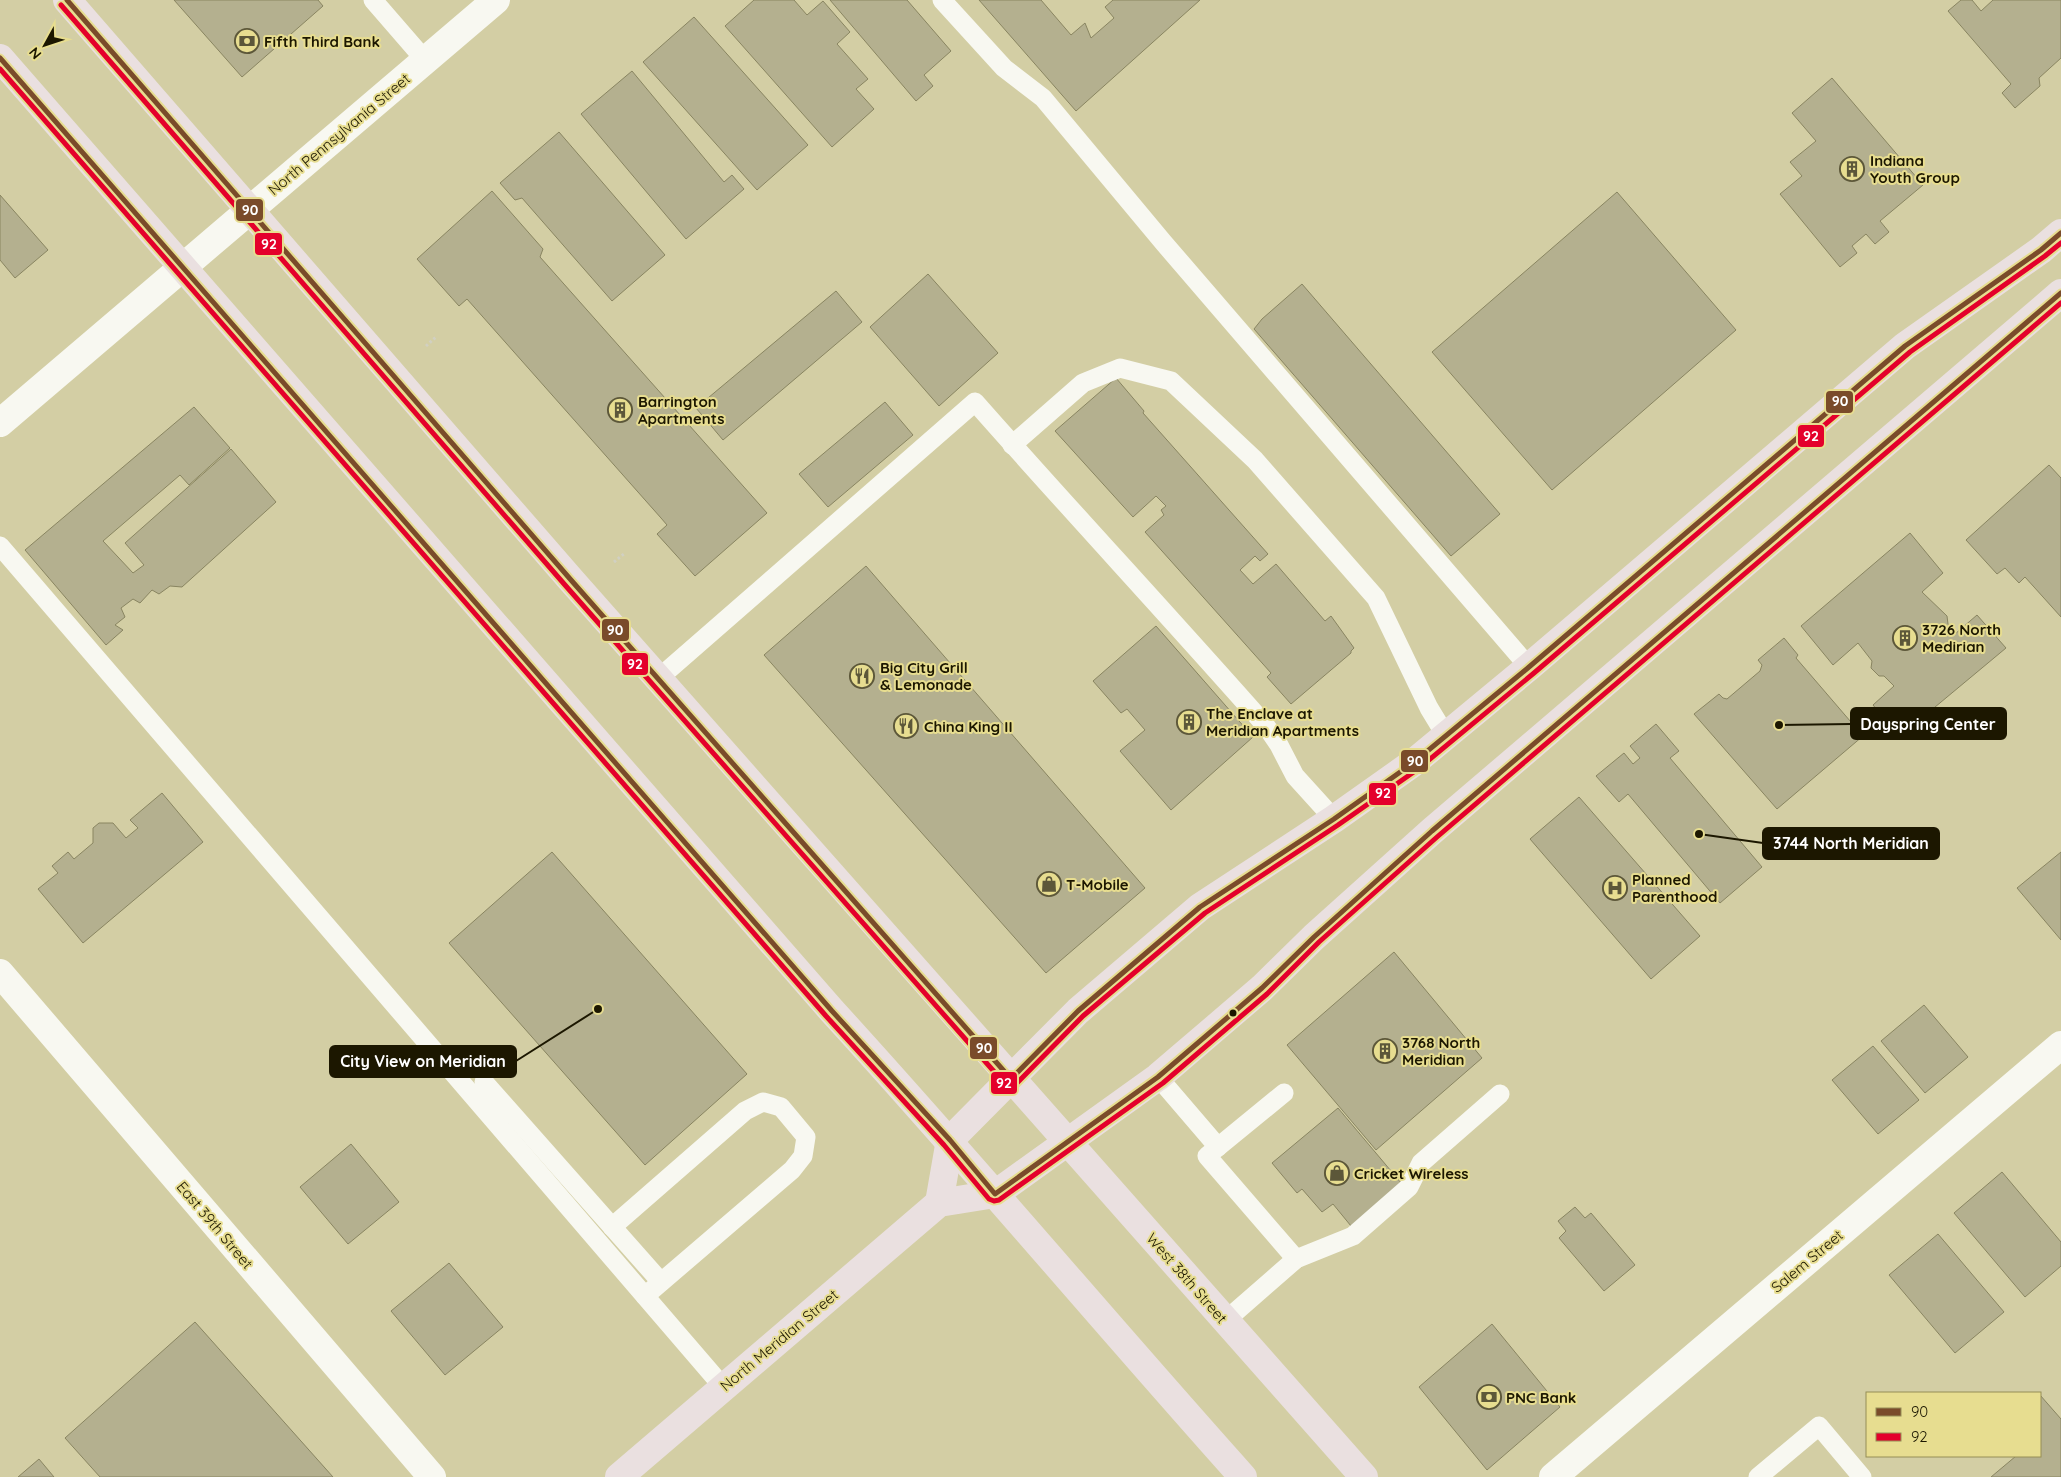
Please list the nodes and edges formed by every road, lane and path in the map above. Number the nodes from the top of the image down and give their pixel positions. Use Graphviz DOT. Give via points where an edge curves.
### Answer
graph roads {
  1 [pos="67,0"];
  2 [pos="373,0"];
  3 [pos="496,0"];
  4 [pos="942,0"];
  5 [pos="0,58"];
  6 [pos="426,60"];
  7 [pos="250,210"];
  8 [pos="2061,233"];
  9 [pos="183,267"];
  10 [pos="2061,294"];
  11 [pos="436,337"];
  12 [pos="426,346"];
  13 [pos="0,423"];
  14 [pos="1012,445"];
  15 [pos="0,546"];
  16 [pos="625,553"];
  17 [pos="614,562"];
  18 [pos="1529,667"];
  19 [pos="659,678"];
  20 [pos="1446,736"];
  21 [pos="1334,818"];
  22 [pos="0,973"];
  23 [pos="2061,1045"];
  24 [pos="1158,1077"];
  25 [pos="1011,1078"];
  26 [pos="484,1082"];
  27 [pos="1284,1093"];
  28 [pos="1500,1094"];
  29 [pos="950,1140"];
  30 [pos="1068,1143"];
  31 [pos="1218,1147"];
  32 [pos="995,1194"];
  33 [pos="939,1204"];
  34 [pos="612,1227"];
  35 [pos="1296,1259"];
  36 [pos="661,1282"];
  37 [pos="645,1296"];
  38 [pos="1225,1321"];
  39 [pos="724,1388"];
  40 [pos="432,1477"];
  41 [pos="619,1477"];
  42 [pos="1243,1477"];
  43 [pos="1364,1477"];
  44 [pos="1553,1477"];
  45 [pos="1758,1477"];
  46 [pos="1862,1477"];
  1 -- 7 [label="main road, West 38th Street"];
  2 -- 6 [label="lane"];
  3 -- 6 [label="street, North Pennsylvania Street"];
  4 -- 18 [label="lane" via="1004,68 1043,98"];
  5 -- 9 [label="main road"];
  6 -- 7 [label="street, North Pennsylvania Street"];
  7 -- 9 [label="street, North Pennsylvania Street"];
  7 -- 19 [label="main road, West 38th Street"];
  8 -- 18 [label="main road" via="1905,346"];
  9 -- 13 [label="street, North Pennsylvania Street"];
  9 -- 29 [label="main road" via="826,1004"];
  10 -- 24 [label="main road" via="1432,831 1262,988"];
  11 -- 12 [label="path"];
  14 -- 19 [label="lane" via="975,402"];
  14 -- 20 [label="lane" via="1084,384 1120,368 1171,381 1255,460 1376,598"];
  14 -- 21 [label="lane" via="1266,726 1295,776"];
  15 -- 37 [label="lane"];
  16 -- 17 [label="path"];
  18 -- 20 [label="main road"];
  19 -- 25 [label="main road, West 38th Street"];
  20 -- 21 [label="main road"];
  21 -- 25 [label="main road" via="1200,907 1078,1011"];
  22 -- 40 [label="street, East 39th Street"];
  23 -- 44 [label="street, Salem Street"];
  24 -- 30 [label="main road"];
  24 -- 31 [label="lane"];
  25 -- 29 [label="main road"];
  25 -- 30 [label="main road, West 38th Street"];
  26 -- 34 [label="lane"];
  27 -- 31 [label="lane"];
  28 -- 35 [label="lane" via="1421,1163 1410,1187 1353,1236"];
  29 -- 32 [label="main road"];
  29 -- 33 [label="main road"];
  30 -- 32 [label="main road"];
  30 -- 38 [label="main road, West 38th Street"];
  31 -- 35 [label="lane" via="1207,1156"];
  32 -- 33 [label="main road"];
  32 -- 42 [label="main road"];
  33 -- 39 [label="main road, North Meridian Street"];
  34 -- 36 [label="lane"];
  34 -- 36 [label="lane" via="745,1111 763,1102 781,1107 806,1138 804,1156 792,1170"];
  35 -- 38 [label="lane"];
  36 -- 37 [label="lane"];
  37 -- 39 [label="lane"];
  38 -- 43 [label="main road, West 38th Street"];
  39 -- 41 [label="main road, North Meridian Street"];
  45 -- 46 [label="lane" via="1819,1426"];
}
